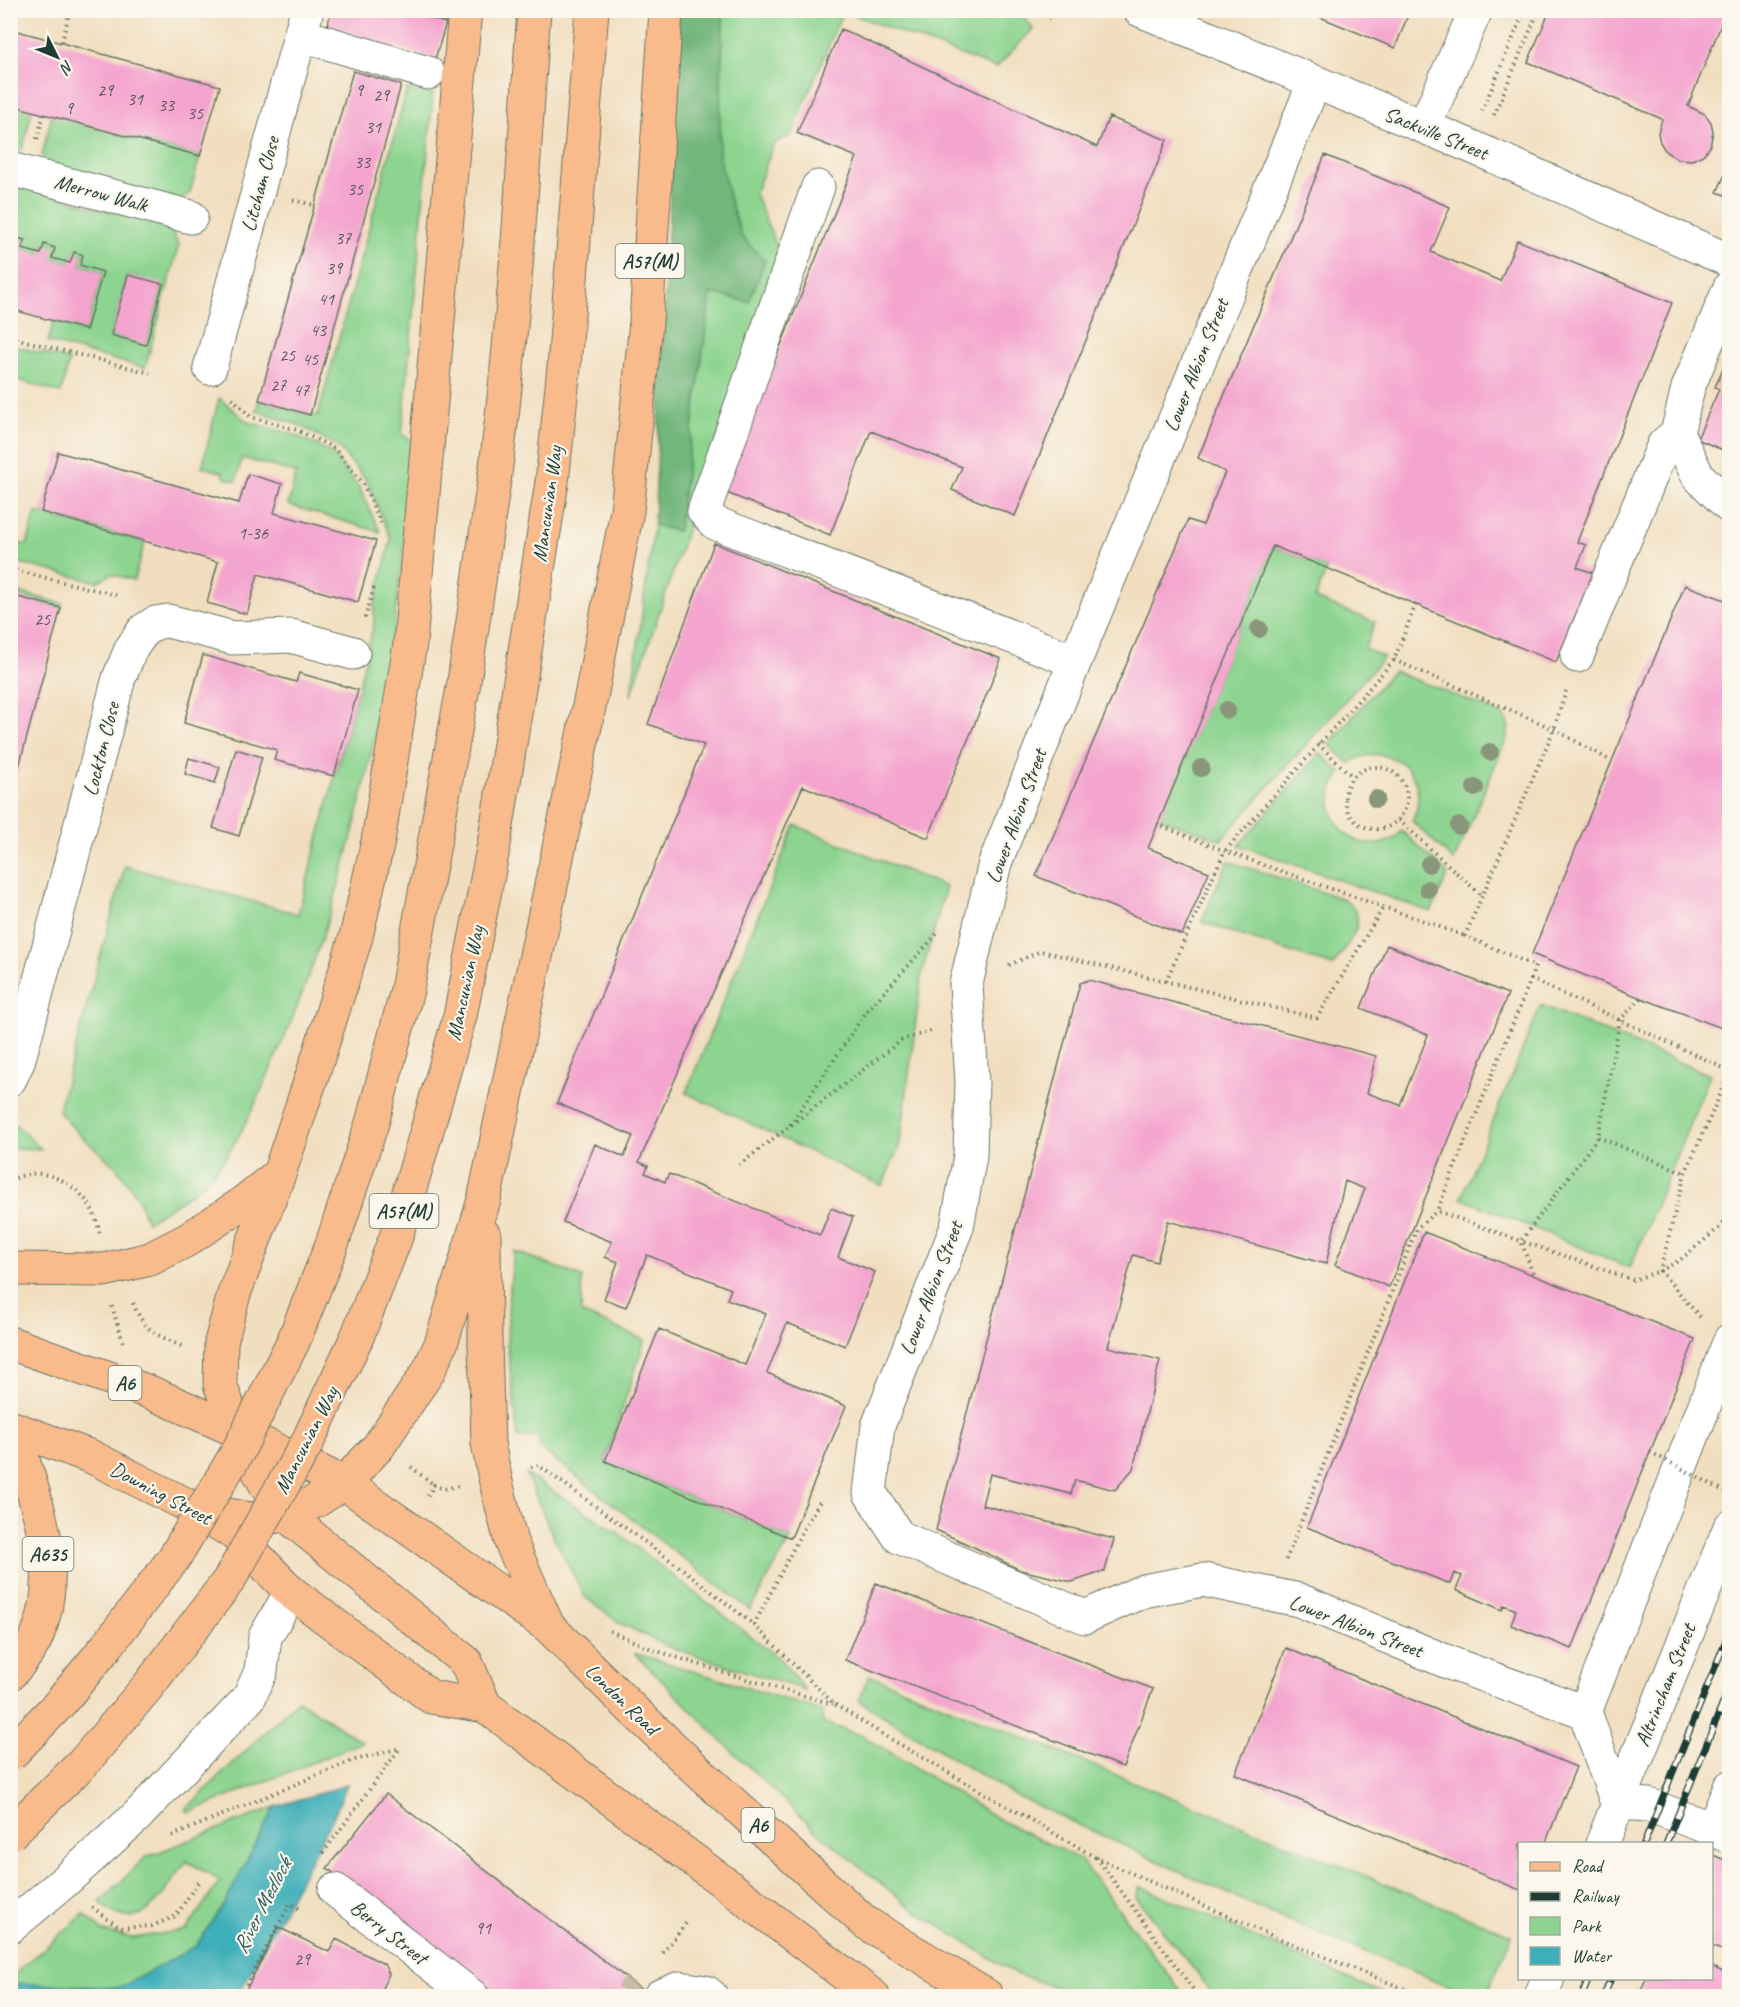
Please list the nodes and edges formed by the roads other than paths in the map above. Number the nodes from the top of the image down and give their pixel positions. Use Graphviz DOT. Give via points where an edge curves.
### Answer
graph roads {
  1 [pos="465,10"];
  2 [pos="534,10"];
  3 [pos="592,10"];
  4 [pos="666,10"];
  5 [pos="1140,10"];
  6 [pos="1476,10"];
  7 [pos="301,18"];
  8 [pos="428,73"];
  9 [pos="1314,83"];
  10 [pos="1424,128"];
  11 [pos="10,169"];
  12 [pos="818,187"];
  13 [pos="191,217"];
  14 [pos="1730,261"];
  15 [pos="1730,287"];
  16 [pos="219,381"];
  17 [pos="1677,433"];
  18 [pos="1730,507"];
  19 [pos="353,653"];
  20 [pos="1577,656"];
  21 [pos="1074,661"];
  22 [pos="10,1079"];
  23 [pos="279,1174"];
  24 [pos="484,1200"];
  25 [pos="10,1269"];
  26 [pos="10,1343"];
  27 [pos="1728,1343"];
  28 [pos="12,1428"];
  29 [pos="237,1431"];
  30 [pos="344,1483"];
  31 [pos="195,1509"];
  32 [pos="286,1515"];
  33 [pos="1730,1527"];
  34 [pos="291,1592"];
  35 [pos="549,1627"];
  36 [pos="10,1674"];
  37 [pos="485,1706"];
  38 [pos="1585,1712"];
  39 [pos="10,1755"];
  40 [pos="1730,1787"];
  41 [pos="1617,1803"];
  42 [pos="1721,1833"];
  43 [pos="10,1834"];
  44 [pos="1603,1842"];
  45 [pos="335,1890"];
  46 [pos="10,1927"];
  47 [pos="1547,1980"];
  48 [pos="472,1996"];
  49 [pos="660,1996"];
  50 [pos="711,1996"];
  51 [pos="873,1996"];
  52 [pos="987,1996"];
  53 [pos="1541,1996"];
  1 -- 23 [label="main road" via="408,656 378,841 356,937"];
  2 -- 39 [label="main road, A57(M), bridge" via="495,474 463,688 407,990 372,1123 332,1244 288,1352 238,1451 174,1558 140,1605 60,1703"];
  3 -- 43 [label="main road, Mancunian Way / A57(M), bridge" via="552,482 494,844 460,1016 396,1237 357,1337 307,1443 229,1580 83,1763"];
  4 -- 24 [label="main road, A57(M)" via="647,311 627,511"];
  5 -- 9 [label="street, Sackville Street"];
  6 -- 10 [label="street"];
  7 -- 8 [label="street"];
  7 -- 16 [label="street, Litcham Close"];
  9 -- 10 [label="street, Sackville Street"];
  9 -- 21 [label="street, Lower Albion Street"];
  10 -- 14 [label="street, Sackville Street"];
  11 -- 13 [label="street, Merrow Walk"];
  12 -- 21 [label="street" via="704,511 715,523"];
  15 -- 17 [label="street" via="1688,388"];
  17 -- 18 [label="street" via="1698,476"];
  17 -- 20 [label="street" via="1664,444"];
  19 -- 22 [label="street, Lockton Close" via="291,636 233,638 168,621 144,630 119,678 28,1026"];
  21 -- 38 [label="street, Lower Albion Street" via="995,863 966,984 972,1082 970,1156 957,1227 878,1426 870,1493 899,1537 1085,1617 1143,1591 1203,1580 1299,1600 1455,1665"];
  23 -- 25 [label="main road" via="187,1240 150,1259 104,1270"];
  23 -- 29 [label="main road" via="234,1294 221,1342 220,1384"];
  24 -- 30 [label="main road, A57(M)" via="441,1344 428,1372 378,1447"];
  24 -- 35 [label="main road, A57(M)" via="489,1443 510,1542"];
  26 -- 29 [label="main road, A6" via="152,1393"];
  27 -- 38 [label="street"];
  28 -- 31 [label="main road, Downing Street" via="92,1456"];
  28 -- 36 [label="main road, A635" via="48,1552 49,1580 36,1638"];
  29 -- 30 [label="main road, London Road / A6"];
  29 -- 32 [label="main road"];
  30 -- 32 [label="main road, A57(M)"];
  30 -- 35 [label="main road, London Road / A6"];
  31 -- 32 [label="main road, A57(M)" via="250,1519"];
  31 -- 34 [label="main road, Downing Street" via="235,1534"];
  32 -- 37 [label="main road" via="466,1662"];
  33 -- 41 [label="street, Altrincham Street"];
  34 -- 37 [label="main road" via="431,1697"];
  34 -- 46 [label="street" via="265,1637 261,1671 249,1698 137,1816"];
  35 -- 52 [label="main road, London Road / A6" via="671,1746 866,1923"];
  37 -- 51 [label="main road"];
  38 -- 41 [label="street"];
  40 -- 42 [label="street"];
  41 -- 42 [label="street" via="1649,1804"];
  41 -- 44 [label="street, Altrincham Street"];
  45 -- 48 [label="street, Berry Street"];
  47 -- 53 [label="street"];
  49 -- 50 [label="street" via="680,1988"];
}
